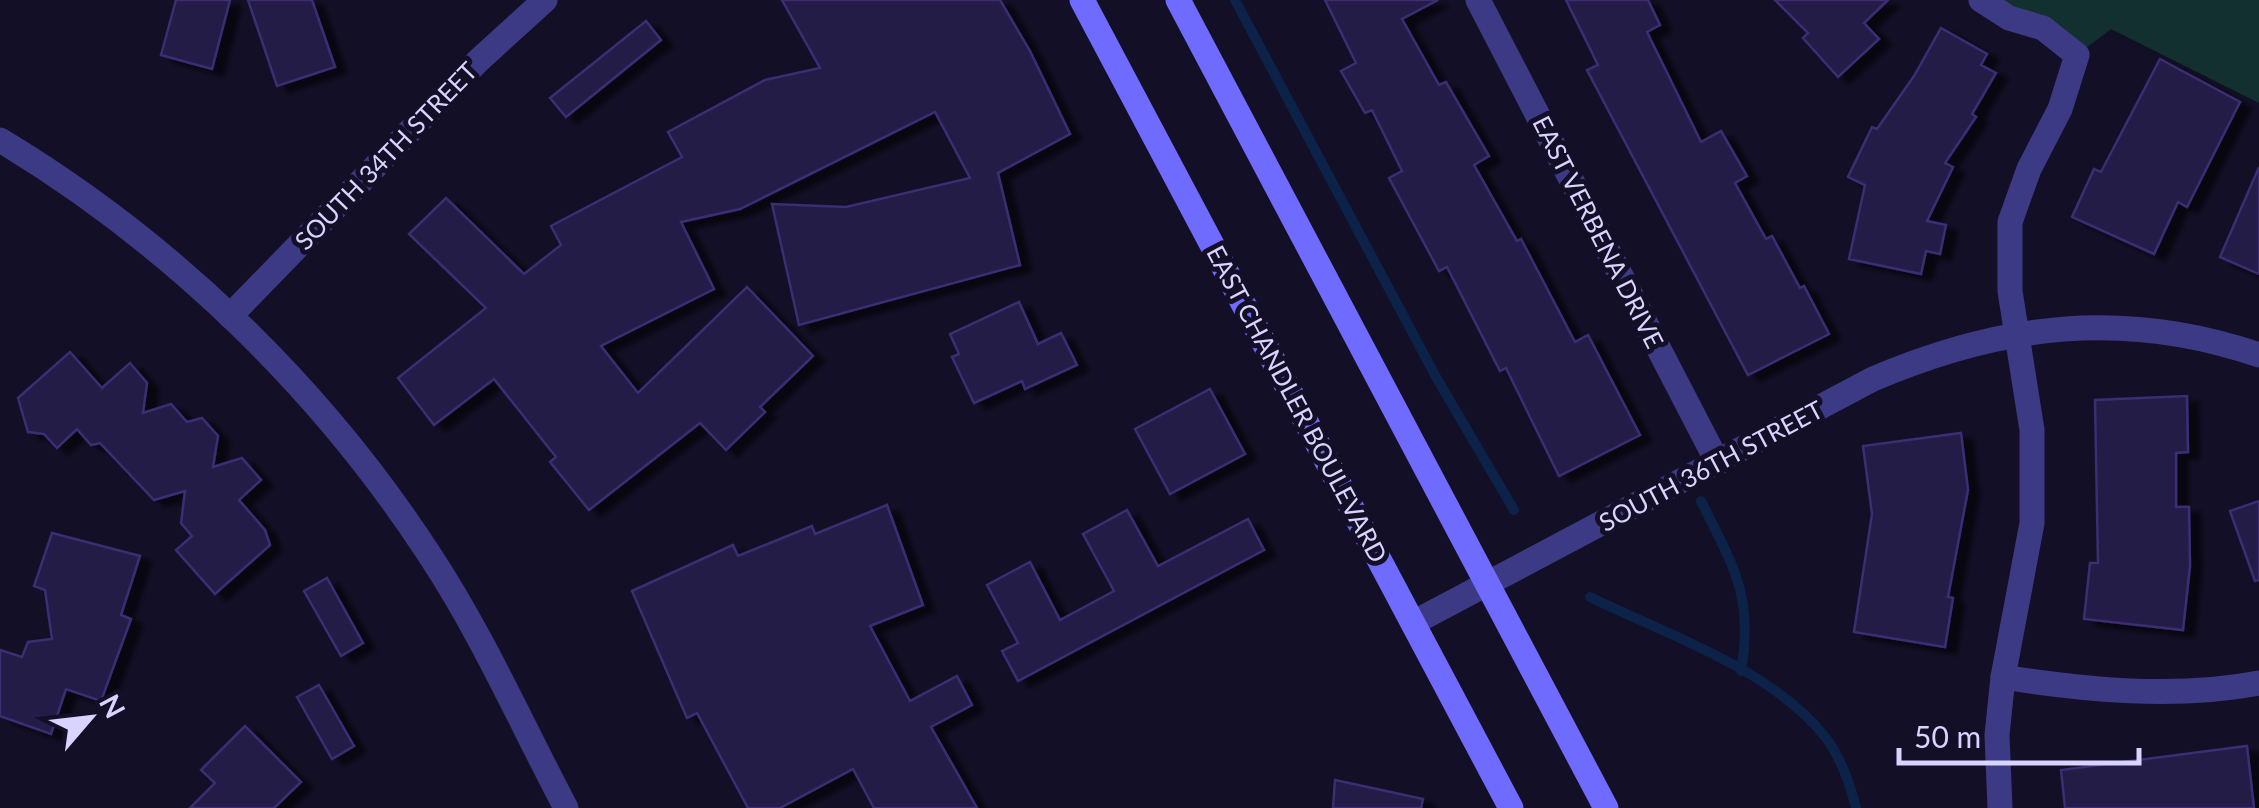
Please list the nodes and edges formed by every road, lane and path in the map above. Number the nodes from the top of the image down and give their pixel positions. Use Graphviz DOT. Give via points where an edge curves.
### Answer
graph roads {
  1 [pos="544,0"];
  2 [pos="1082,0"];
  3 [pos="1178,0"];
  4 [pos="1478,0"];
  5 [pos="1981,0"];
  6 [pos="0,140"];
  7 [pos="230,316"];
  8 [pos="2018,334"];
  9 [pos="2259,356"];
  10 [pos="1718,463"];
  11 [pos="1486,584"];
  12 [pos="1413,623"];
  13 [pos="2003,677"];
  14 [pos="2259,683"];
  15 [pos="566,808"];
  16 [pos="1511,808"];
  17 [pos="1606,808"];
  18 [pos="2000,808"];
  1 -- 7 [label="street, SOUTH 34TH STREET"];
  2 -- 12 [label="main road, EAST CHANDLER BOULEVARD"];
  3 -- 11 [label="main road"];
  4 -- 10 [label="street, EAST VERBENA DRIVE"];
  5 -- 8 [label="street" via="2009,18 2044,28 2076,55 2060,110 2028,169 2010,222"];
  6 -- 7 [label="street" via="101,209"];
  7 -- 15 [label="street" via="340,432 430,554"];
  8 -- 9 [label="street, SOUTH 36TH STREET" via="2119,326 2181,334"];
  8 -- 10 [label="street, SOUTH 36TH STREET" via="1940,350"];
  8 -- 13 [label="street" via="2032,430 2032,523"];
  10 -- 11 [label="street, SOUTH 36TH STREET"];
  11 -- 12 [label="street, SOUTH 36TH STREET"];
  11 -- 17 [label="main road"];
  12 -- 16 [label="main road, EAST CHANDLER BOULEVARD"];
  13 -- 14 [label="street" via="2166,691"];
  13 -- 18 [label="street"];
}
